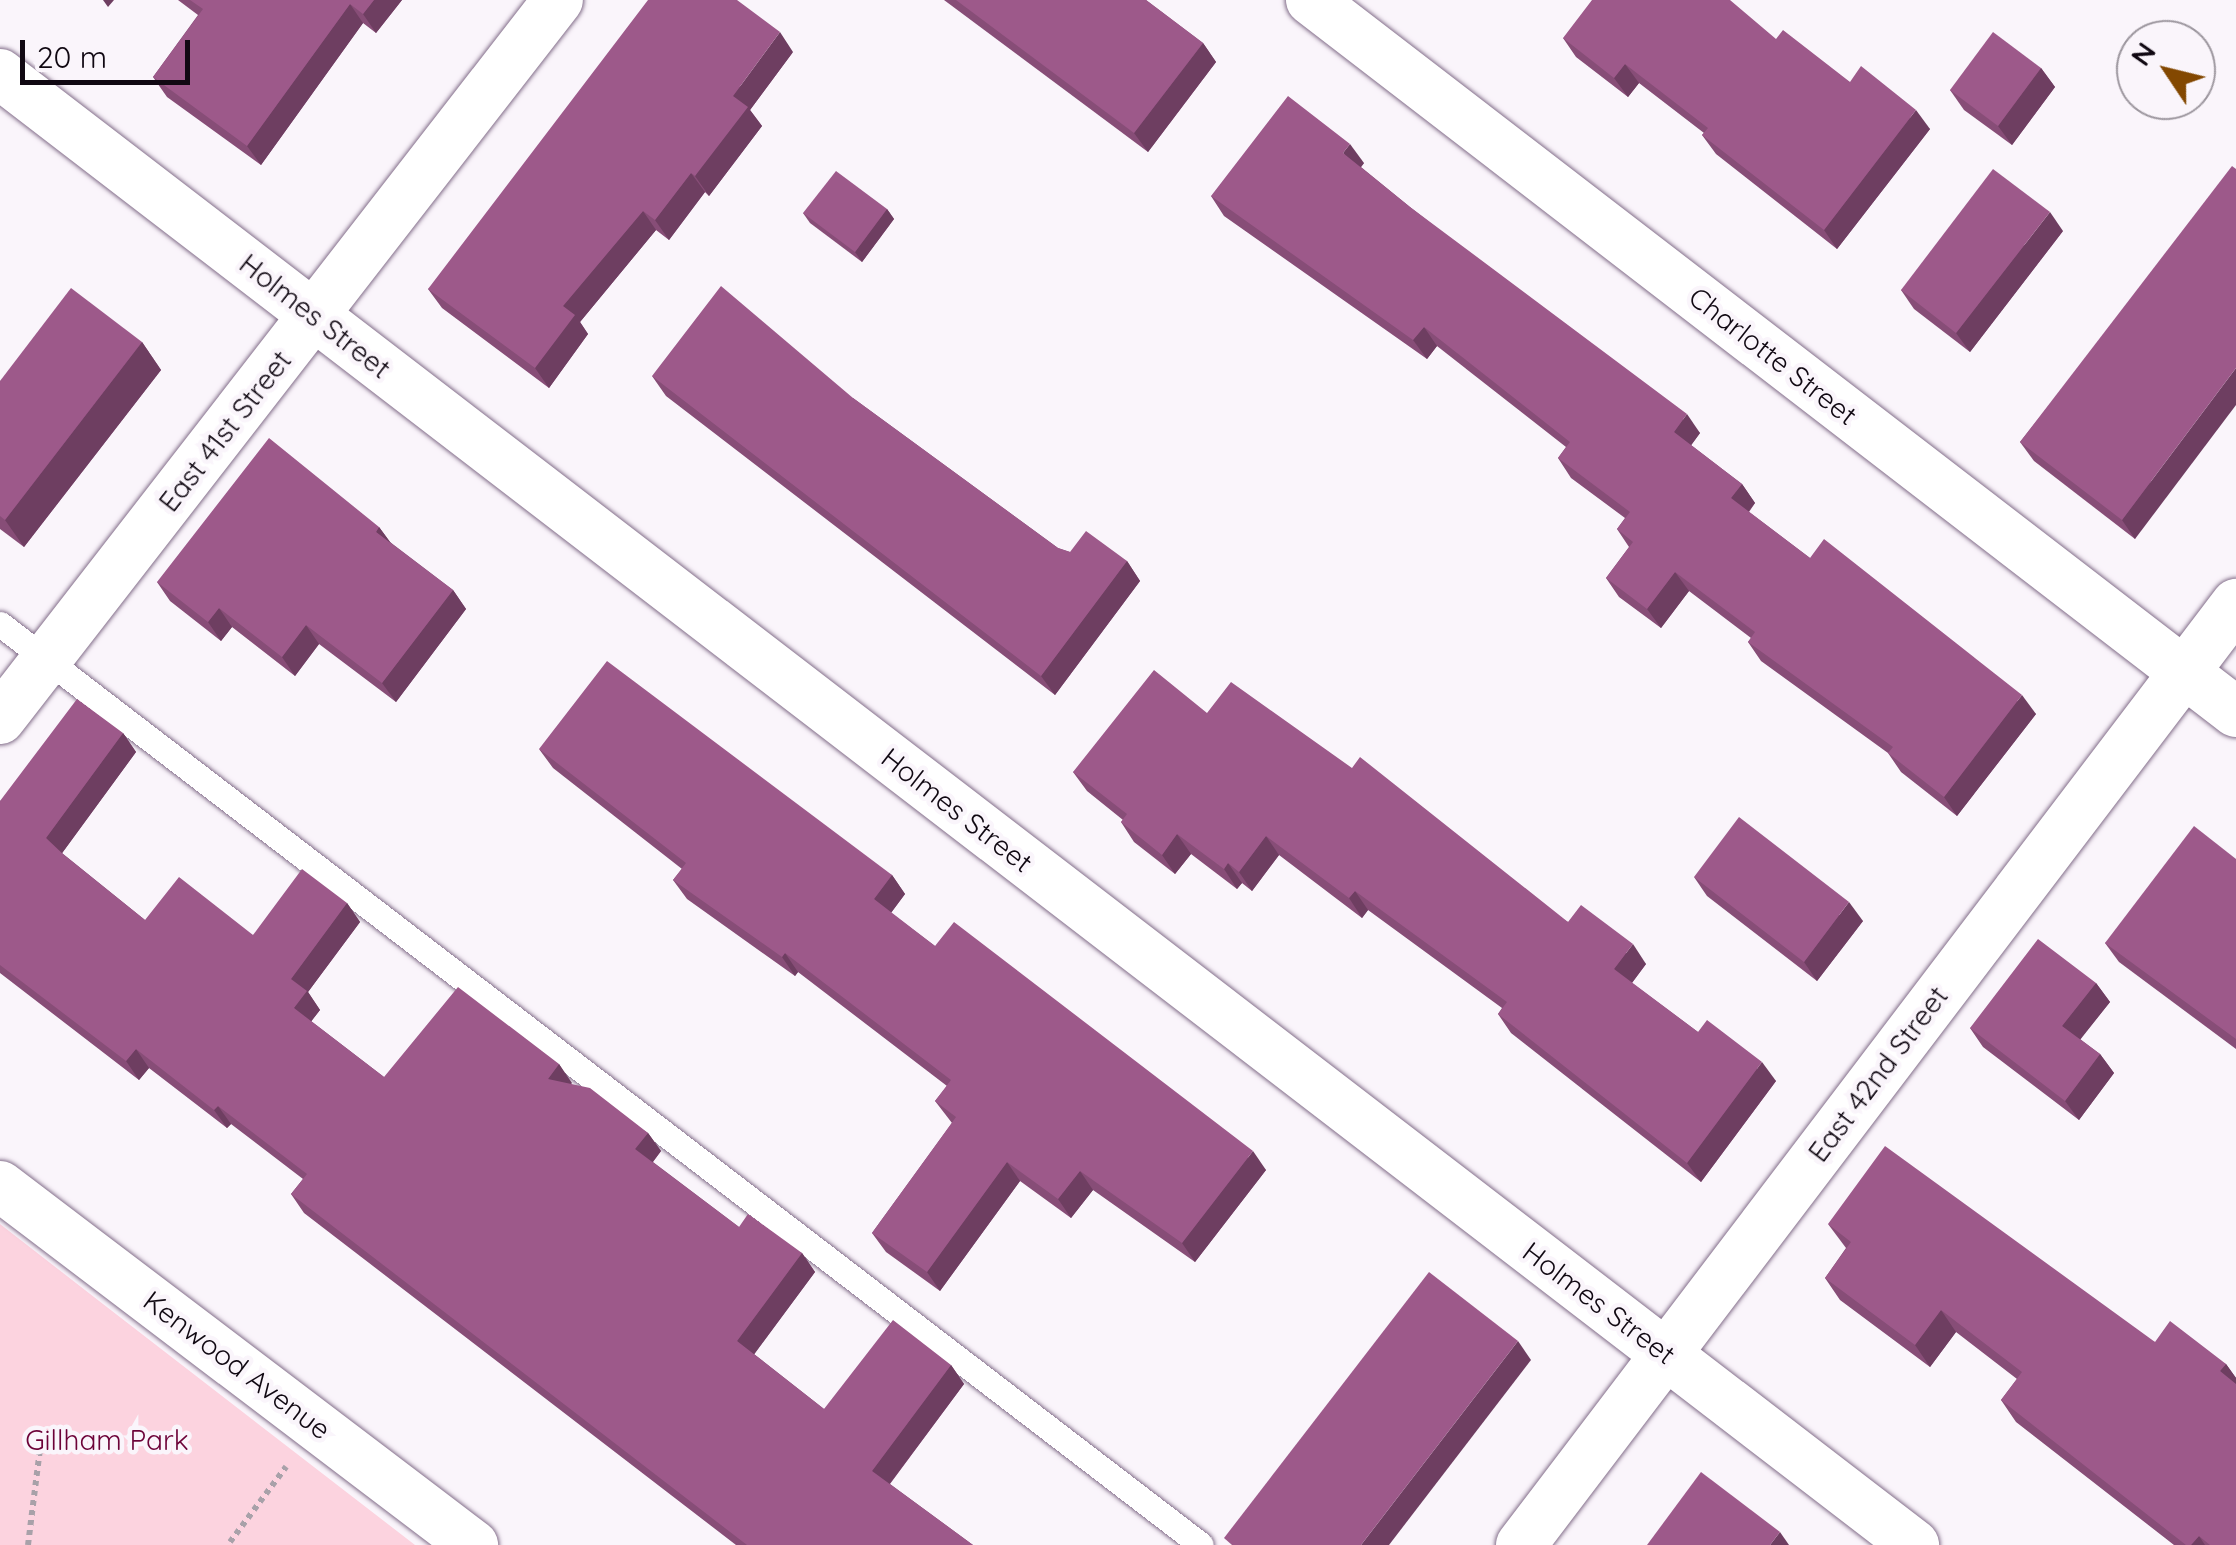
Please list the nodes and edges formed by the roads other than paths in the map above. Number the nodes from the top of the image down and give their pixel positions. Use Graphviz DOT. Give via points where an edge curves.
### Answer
graph roads {
  1 [pos="558,0"];
  2 [pos="1311,0"];
  3 [pos="0,74"];
  4 [pos="316,317"];
  5 [pos="2236,604"];
  6 [pos="0,624"];
  7 [pos="46,659"];
  8 [pos="2184,672"];
  9 [pos="2236,712"];
  10 [pos="0,718"];
  11 [pos="0,1186"];
  12 [pos="1665,1354"];
  13 [pos="473,1545"];
  14 [pos="1201,1545"];
  15 [pos="1521,1545"];
  16 [pos="1914,1545"];
  1 -- 4 [label="street, East 41st Street"];
  2 -- 8 [label="street, Charlotte Street"];
  3 -- 4 [label="street, Holmes Street"];
  4 -- 7 [label="street, East 41st Street"];
  4 -- 12 [label="street, Holmes Street"];
  5 -- 8 [label="street, East 42nd Street"];
  6 -- 7 [label="lane"];
  7 -- 10 [label="street, East 41st Street"];
  7 -- 14 [label="lane"];
  8 -- 9 [label="street, Charlotte Street"];
  8 -- 12 [label="street, East 42nd Street"];
  11 -- 13 [label="street, Kenwood Avenue"];
  12 -- 15 [label="street, East 42nd Street"];
  12 -- 16 [label="street, Holmes Street"];
}
